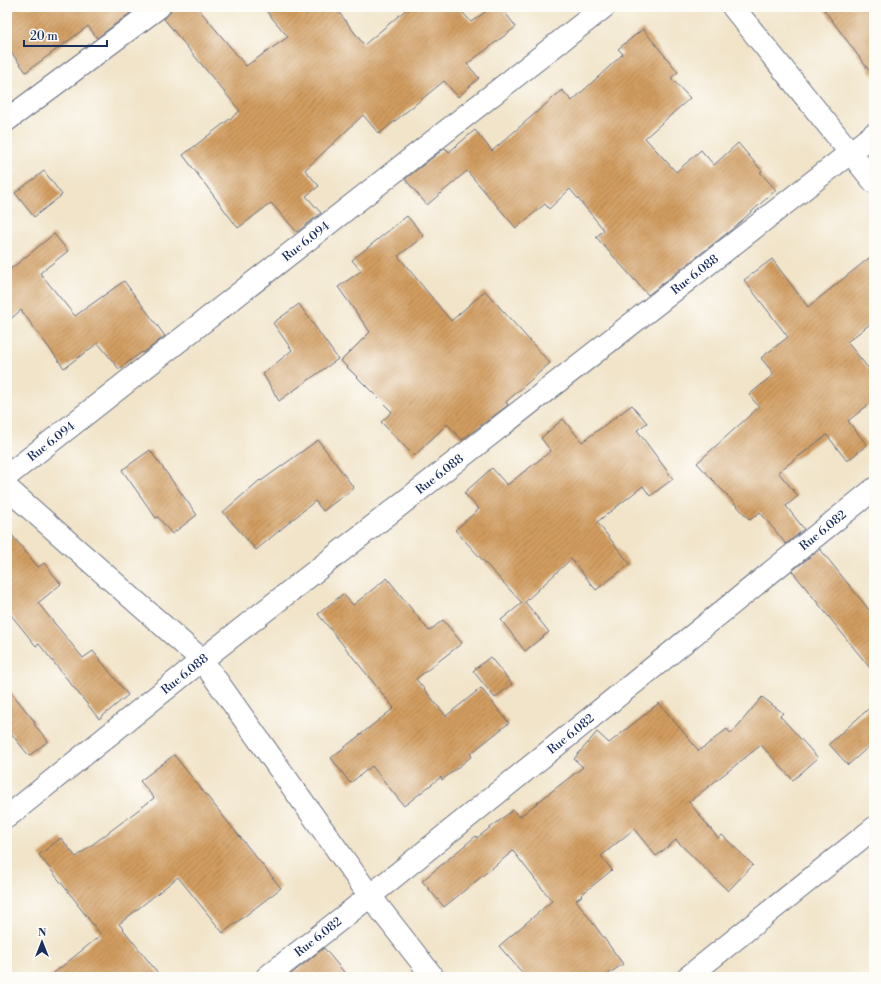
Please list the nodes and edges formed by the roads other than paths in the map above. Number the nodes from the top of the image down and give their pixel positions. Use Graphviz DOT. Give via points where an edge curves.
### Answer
graph roads {
  1 [pos="159,7"];
  2 [pos="604,7"];
  3 [pos="733,7"];
  4 [pos="7,120"];
  5 [pos="874,134"];
  6 [pos="850,152"];
  7 [pos="874,182"];
  8 [pos="7,476"];
  9 [pos="7,488"];
  10 [pos="874,489"];
  11 [pos="202,660"];
  12 [pos="7,817"];
  13 [pos="874,828"];
  14 [pos="370,896"];
  15 [pos="267,977"];
  16 [pos="433,977"];
  17 [pos="688,977"];
  1 -- 4 [label="street"];
  2 -- 8 [label="street, Rue 6.094"];
  3 -- 6 [label="street"];
  5 -- 6 [label="street, Rue 6.088"];
  6 -- 7 [label="street"];
  6 -- 11 [label="street, Rue 6.088"];
  9 -- 11 [label="street"];
  10 -- 14 [label="street, Rue 6.082"];
  11 -- 12 [label="street, Rue 6.088"];
  11 -- 14 [label="street"];
  13 -- 17 [label="street"];
  14 -- 15 [label="street, Rue 6.082"];
  14 -- 16 [label="street"];
}
